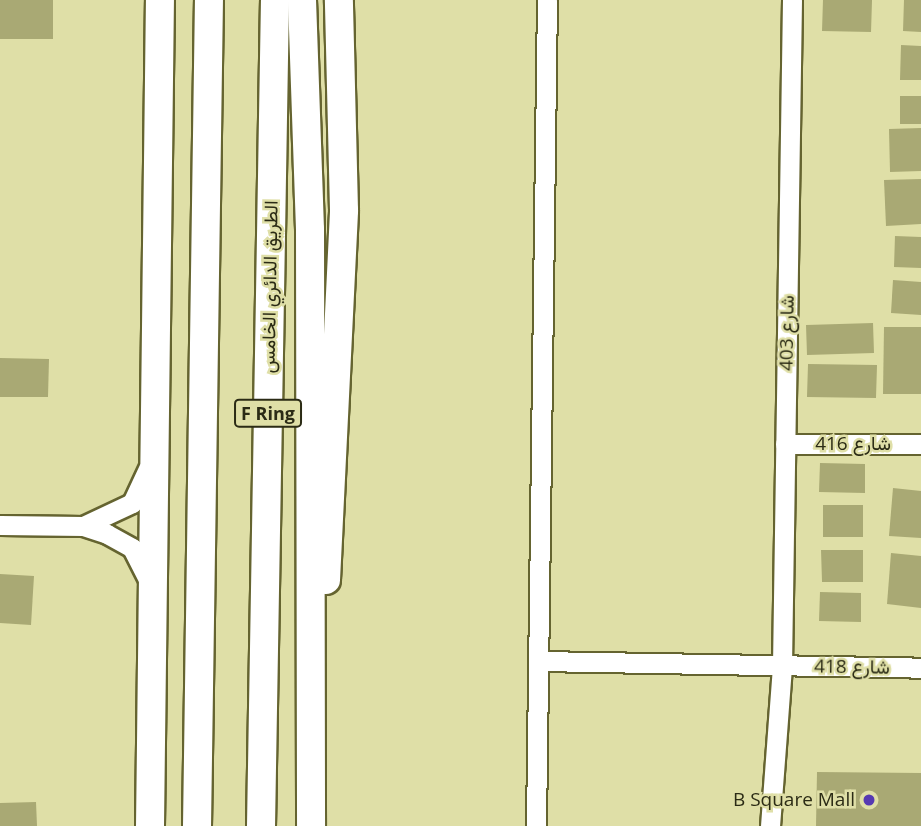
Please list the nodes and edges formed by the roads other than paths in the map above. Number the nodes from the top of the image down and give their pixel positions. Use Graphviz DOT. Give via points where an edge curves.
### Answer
graph roads {
  1 [pos="160,0"];
  2 [pos="209,0"];
  3 [pos="275,0"];
  4 [pos="302,0"];
  5 [pos="339,0"];
  6 [pos="547,0"];
  7 [pos="792,0"];
  8 [pos="785,444"];
  9 [pos="921,444"];
  10 [pos="154,449"];
  11 [pos="0,525"];
  12 [pos="83,526"];
  13 [pos="153,590"];
  14 [pos="538,662"];
  15 [pos="782,666"];
  16 [pos="921,668"];
  17 [pos="311,816"];
  18 [pos="150,826"];
  19 [pos="197,826"];
  20 [pos="261,826"];
  21 [pos="536,826"];
  22 [pos="770,826"];
  1 -- 10 [label="highway"];
  2 -- 19 [label="highway"];
  3 -- 20 [label="highway, الطريق الدائري الخامس / F Ring"];
  4 -- 17 [label="highway" via="310,230"];
  5 -- 17 [label="highway" via="344,210"];
  6 -- 14 [label="street"];
  7 -- 8 [label="street, شارع 403"];
  8 -- 9 [label="street, شارع 416"];
  8 -- 15 [label="street, شارع 403"];
  10 -- 12 [label="street" via="132,503"];
  10 -- 13 [label="highway"];
  11 -- 12 [label="street"];
  12 -- 13 [label="street" via="132,548"];
  13 -- 18 [label="highway"];
  14 -- 15 [label="street, شارع 418"];
  14 -- 21 [label="street"];
  15 -- 16 [label="street, شارع 418"];
  15 -- 22 [label="street, شارع 403"];
}
